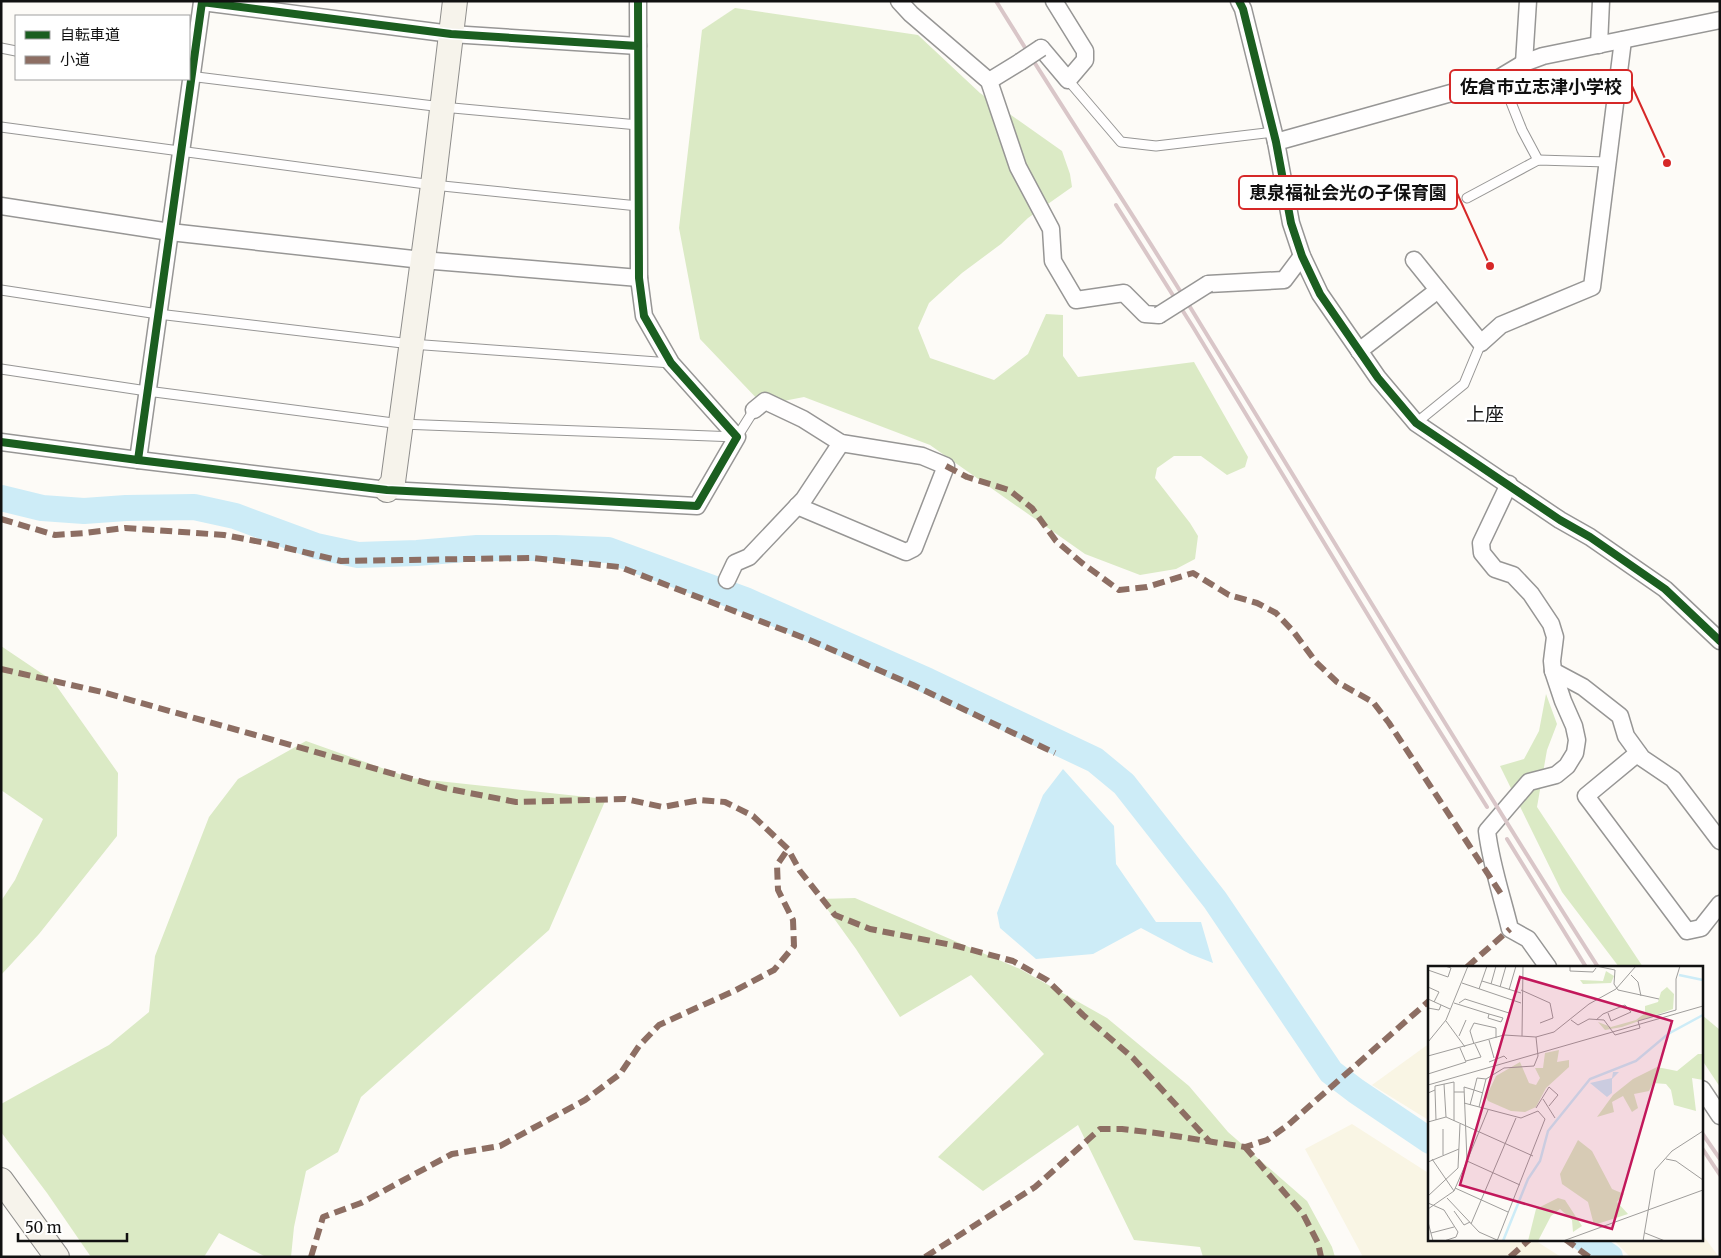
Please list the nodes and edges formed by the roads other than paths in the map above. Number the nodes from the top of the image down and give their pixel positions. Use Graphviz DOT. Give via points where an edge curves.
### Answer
graph roads {
  1 [pos="454,1"];
  2 [pos="638,1"];
  3 [pos="899,1"];
  4 [pos="1054,1"];
  5 [pos="1239,1"];
  6 [pos="1528,1"];
  7 [pos="1601,1"];
  8 [pos="200,2"];
  9 [pos="1720,20"];
  10 [pos="451,34"];
  11 [pos="1622,40"];
  12 [pos="1599,45"];
  13 [pos="638,46"];
  14 [pos="1,48"];
  15 [pos="15,51"];
  16 [pos="1524,64"];
  17 [pos="190,76"];
  18 [pos="1501,77"];
  19 [pos="190,80"];
  20 [pos="1068,80"];
  21 [pos="989,82"];
  22 [pos="442,108"];
  23 [pos="638,125"];
  24 [pos="1,127"];
  25 [pos="1275,137"];
  26 [pos="181,150"];
  27 [pos="1538,160"];
  28 [pos="1608,162"];
  29 [pos="433,185"];
  30 [pos="1467,198"];
  31 [pos="1,206"];
  32 [pos="638,206"];
  33 [pos="170,232"];
  34 [pos="1302,256"];
  35 [pos="422,260"];
  36 [pos="1414,260"];
  37 [pos="639,278"];
  38 [pos="1,290"];
  39 [pos="1438,290"];
  40 [pos="158,314"];
  41 [pos="1481,343"];
  42 [pos="411,344"];
  43 [pos="1359,351"];
  44 [pos="671,363"];
  45 [pos="1,369"];
  46 [pos="147,391"];
  47 [pos="754,410"];
  48 [pos="1416,423"];
  49 [pos="401,424"];
  50 [pos="737,437"];
  51 [pos="1,442"];
  52 [pos="841,443"];
  53 [pos="138,460"];
  54 [pos="1509,484"];
  55 [pos="387,490"];
  56 [pos="797,506"];
  57 [pos="727,580"];
  58 [pos="1720,641"];
  59 [pos="1553,671"];
  60 [pos="1638,753"];
  61 [pos="1720,841"];
  62 [pos="1720,904"];
  63 [pos="1547,966"];
  64 [pos="1704,1092"];
  65 [pos="1720,1116"];
  66 [pos="1,1180"];
  67 [pos="57,1257"];
  1 -- 10 [label="street"];
  2 -- 13 [label="street"];
  3 -- 21 [label="street"];
  4 -- 20 [label="street" via="1085,51 1085,60"];
  5 -- 25 [label="street"];
  6 -- 16 [label="street"];
  7 -- 12 [label="street"];
  8 -- 10 [label="street"];
  8 -- 17 [label="street"];
  9 -- 11 [label="street"];
  10 -- 13 [label="street"];
  10 -- 22 [label="street"];
  11 -- 12 [label="street"];
  11 -- 28 [label="street"];
  12 -- 16 [label="street" via="1543,56"];
  13 -- 23 [label="street"];
  14 -- 15 [label="lane"];
  16 -- 18 [label="street"];
  17 -- 22 [label="lane"];
  18 -- 25 [label="street"];
  18 -- 27 [label="lane"];
  19 -- 26 [label="street"];
  20 -- 21 [label="street, bridge" via="1041,48"];
  20 -- 25 [label="lane" via="1121,142 1156,146"];
  21 -- 34 [label="street, bridge" via="1018,167 1050,229 1053,261 1076,300 1124,293 1145,314 1159,314 1208,284 1284,280"];
  22 -- 23 [label="lane"];
  22 -- 29 [label="street"];
  23 -- 32 [label="street"];
  24 -- 26 [label="lane"];
  25 -- 34 [label="street" via="1291,223"];
  26 -- 29 [label="lane"];
  26 -- 33 [label="street"];
  27 -- 28 [label="lane"];
  27 -- 30 [label="lane"];
  28 -- 41 [label="street" via="1592,287 1501,325"];
  29 -- 32 [label="lane"];
  29 -- 35 [label="street"];
  31 -- 33 [label="street"];
  32 -- 37 [label="street"];
  33 -- 35 [label="street"];
  33 -- 40 [label="street"];
  34 -- 43 [label="street" via="1320,294"];
  35 -- 37 [label="street"];
  35 -- 42 [label="street"];
  36 -- 39 [label="street"];
  37 -- 44 [label="street" via="644,316"];
  38 -- 40 [label="lane"];
  39 -- 41 [label="street"];
  39 -- 43 [label="street"];
  40 -- 42 [label="lane"];
  40 -- 46 [label="street"];
  41 -- 48 [label="lane" via="1464,384"];
  42 -- 44 [label="lane"];
  42 -- 49 [label="street"];
  43 -- 48 [label="street"];
  44 -- 50 [label="street"];
  45 -- 46 [label="lane"];
  46 -- 49 [label="lane"];
  46 -- 53 [label="street"];
  47 -- 50 [label="lane"];
  47 -- 52 [label="street" via="765,401 803,419"];
  48 -- 54 [label="street"];
  49 -- 50 [label="lane"];
  49 -- 55 [label="street" via="393,482"];
  50 -- 55 [label="street" via="696,506"];
  51 -- 53 [label="street"];
  52 -- 56 [label="street"];
  52 -- 56 [label="street" via="922,456 946,466 914,548 906,552"];
  53 -- 55 [label="street"];
  54 -- 58 [label="street" via="1665,589"];
  54 -- 59 [label="street" via="1480,543 1482,553 1495,569 1513,575 1531,594 1551,624 1555,637"];
  56 -- 57 [label="street" via="749,557 735,563"];
  59 -- 60 [label="street" via="1583,687 1620,716 1626,736"];
  59 -- 63 [label="street" via="1574,726 1575,753 1556,775 1530,782 1487,831 1490,857 1510,929 1528,938"];
  60 -- 61 [label="street" via="1673,779"];
  60 -- 62 [label="street" via="1586,796 1687,931 1701,928"];
  64 -- 65 [label="street"];
  66 -- 67 [label="street"];
}
